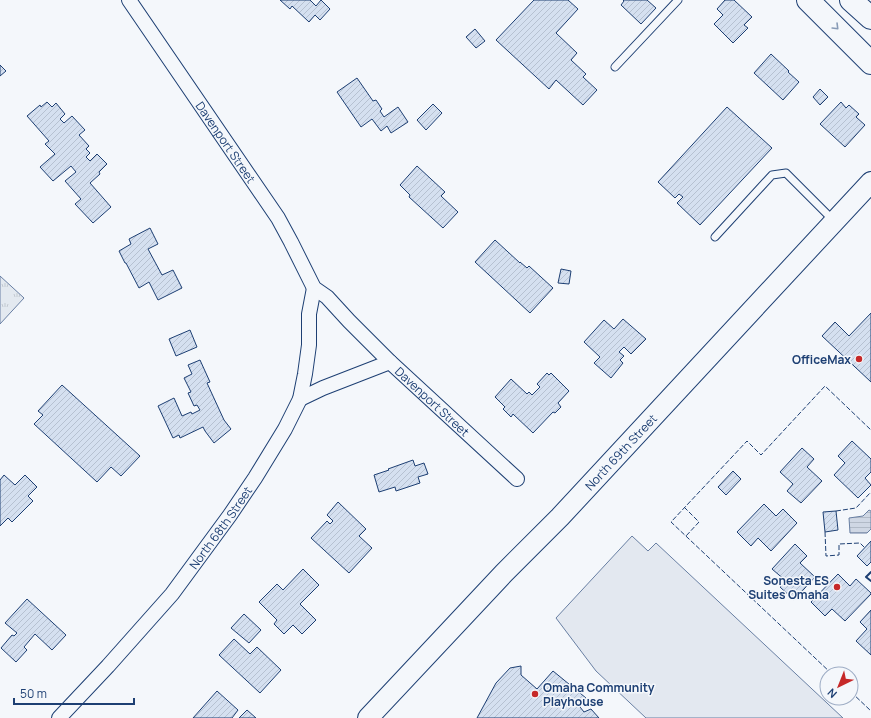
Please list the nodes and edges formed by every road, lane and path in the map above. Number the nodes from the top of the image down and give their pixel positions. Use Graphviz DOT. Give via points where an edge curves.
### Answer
graph roads {
  1 [pos="129,0"];
  2 [pos="678,0"];
  3 [pos="808,0"];
  4 [pos="851,0"];
  5 [pos="858,0"];
  6 [pos="871,6"];
  7 [pos="871,18"];
  8 [pos="871,63"];
  9 [pos="615,67"];
  10 [pos="871,182"];
  11 [pos="835,221"];
  12 [pos="715,237"];
  13 [pos="314,288"];
  14 [pos="390,362"];
  15 [pos="300,399"];
  16 [pos="517,479"];
  17 [pos="59,718"];
  18 [pos="368,718"];
  1 -- 13 [label="street, Davenport Street" via="278,218"];
  2 -- 9 [label="lane"];
  3 -- 8 [label="highway, one-way"];
  4 -- 7 [label="highway"];
  5 -- 6 [label="street"];
  10 -- 11 [label="street, North 69th Street"];
  11 -- 12 [label="lane" via="786,173 772,175"];
  11 -- 18 [label="street, North 69th Street"];
  13 -- 14 [label="street, Davenport Street"];
  13 -- 15 [label="street" via="309,314 309,345"];
  14 -- 15 [label="street"];
  14 -- 16 [label="street, Davenport Street"];
  15 -- 17 [label="street, North 68th Street" via="255,478 172,594"];
}
